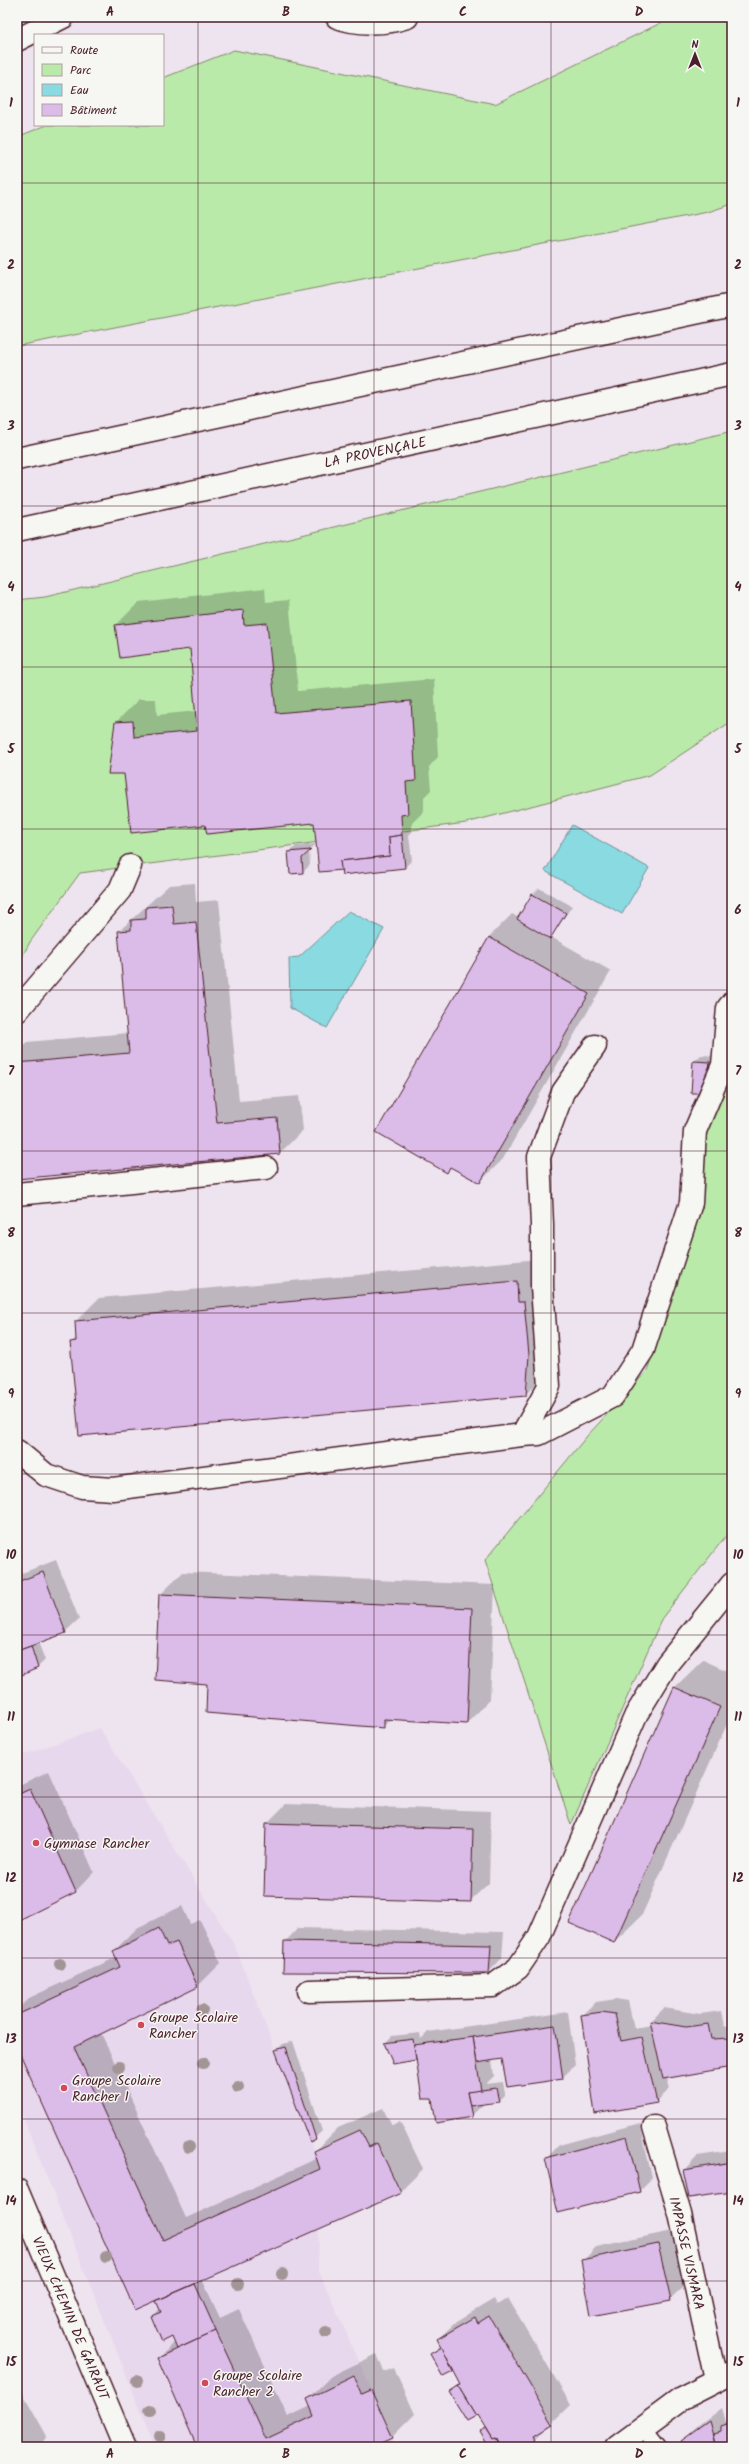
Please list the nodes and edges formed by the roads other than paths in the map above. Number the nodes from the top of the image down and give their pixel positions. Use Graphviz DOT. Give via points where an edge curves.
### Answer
graph roads {
  1 [pos="63,17"];
  2 [pos="337,17"];
  3 [pos="408,17"];
  4 [pos="17,40"];
  5 [pos="732,305"];
  6 [pos="732,374"];
  7 [pos="17,460"];
  8 [pos="17,530"];
  9 [pos="130,866"];
  10 [pos="732,1003"];
  11 [pos="17,1011"];
  12 [pos="594,1046"];
  13 [pos="266,1168"];
  14 [pos="17,1194"];
  15 [pos="522,1435"];
  16 [pos="17,1451"];
  17 [pos="732,1584"];
  18 [pos="309,1991"];
  19 [pos="654,2127"];
  20 [pos="17,2190"];
  21 [pos="724,2377"];
  22 [pos="643,2427"];
  23 [pos="124,2447"];
  24 [pos="616,2447"];
  25 [pos="659,2447"];
  1 -- 4 [label="main road"];
  2 -- 3 [label="main road" via="348,22 397,21"];
  5 -- 7 [label="main road"];
  6 -- 8 [label="main road, LA PROVENÇALE"];
  9 -- 11 [label="main road" via="120,890"];
  10 -- 15 [label="main road" via="728,1008 723,1065 695,1131 691,1203 643,1350 612,1396 539,1434"];
  12 -- 15 [label="main road" via="562,1092 539,1157 542,1287 548,1386"];
  13 -- 14 [label="main road"];
  15 -- 16 [label="main road" via="113,1489 82,1487 46,1475"];
  17 -- 18 [label="main road" via="667,1664 636,1715 539,1936 518,1968 493,1986"];
  19 -- 21 [label="main road, IMPASSE VISMARA"];
  20 -- 23 [label="main road, VIEUX CHEMIN DE GAIRAUT"];
  21 -- 22 [label="main road" via="681,2400"];
  22 -- 24 [label="main road"];
  22 -- 25 [label="lane"];
}
